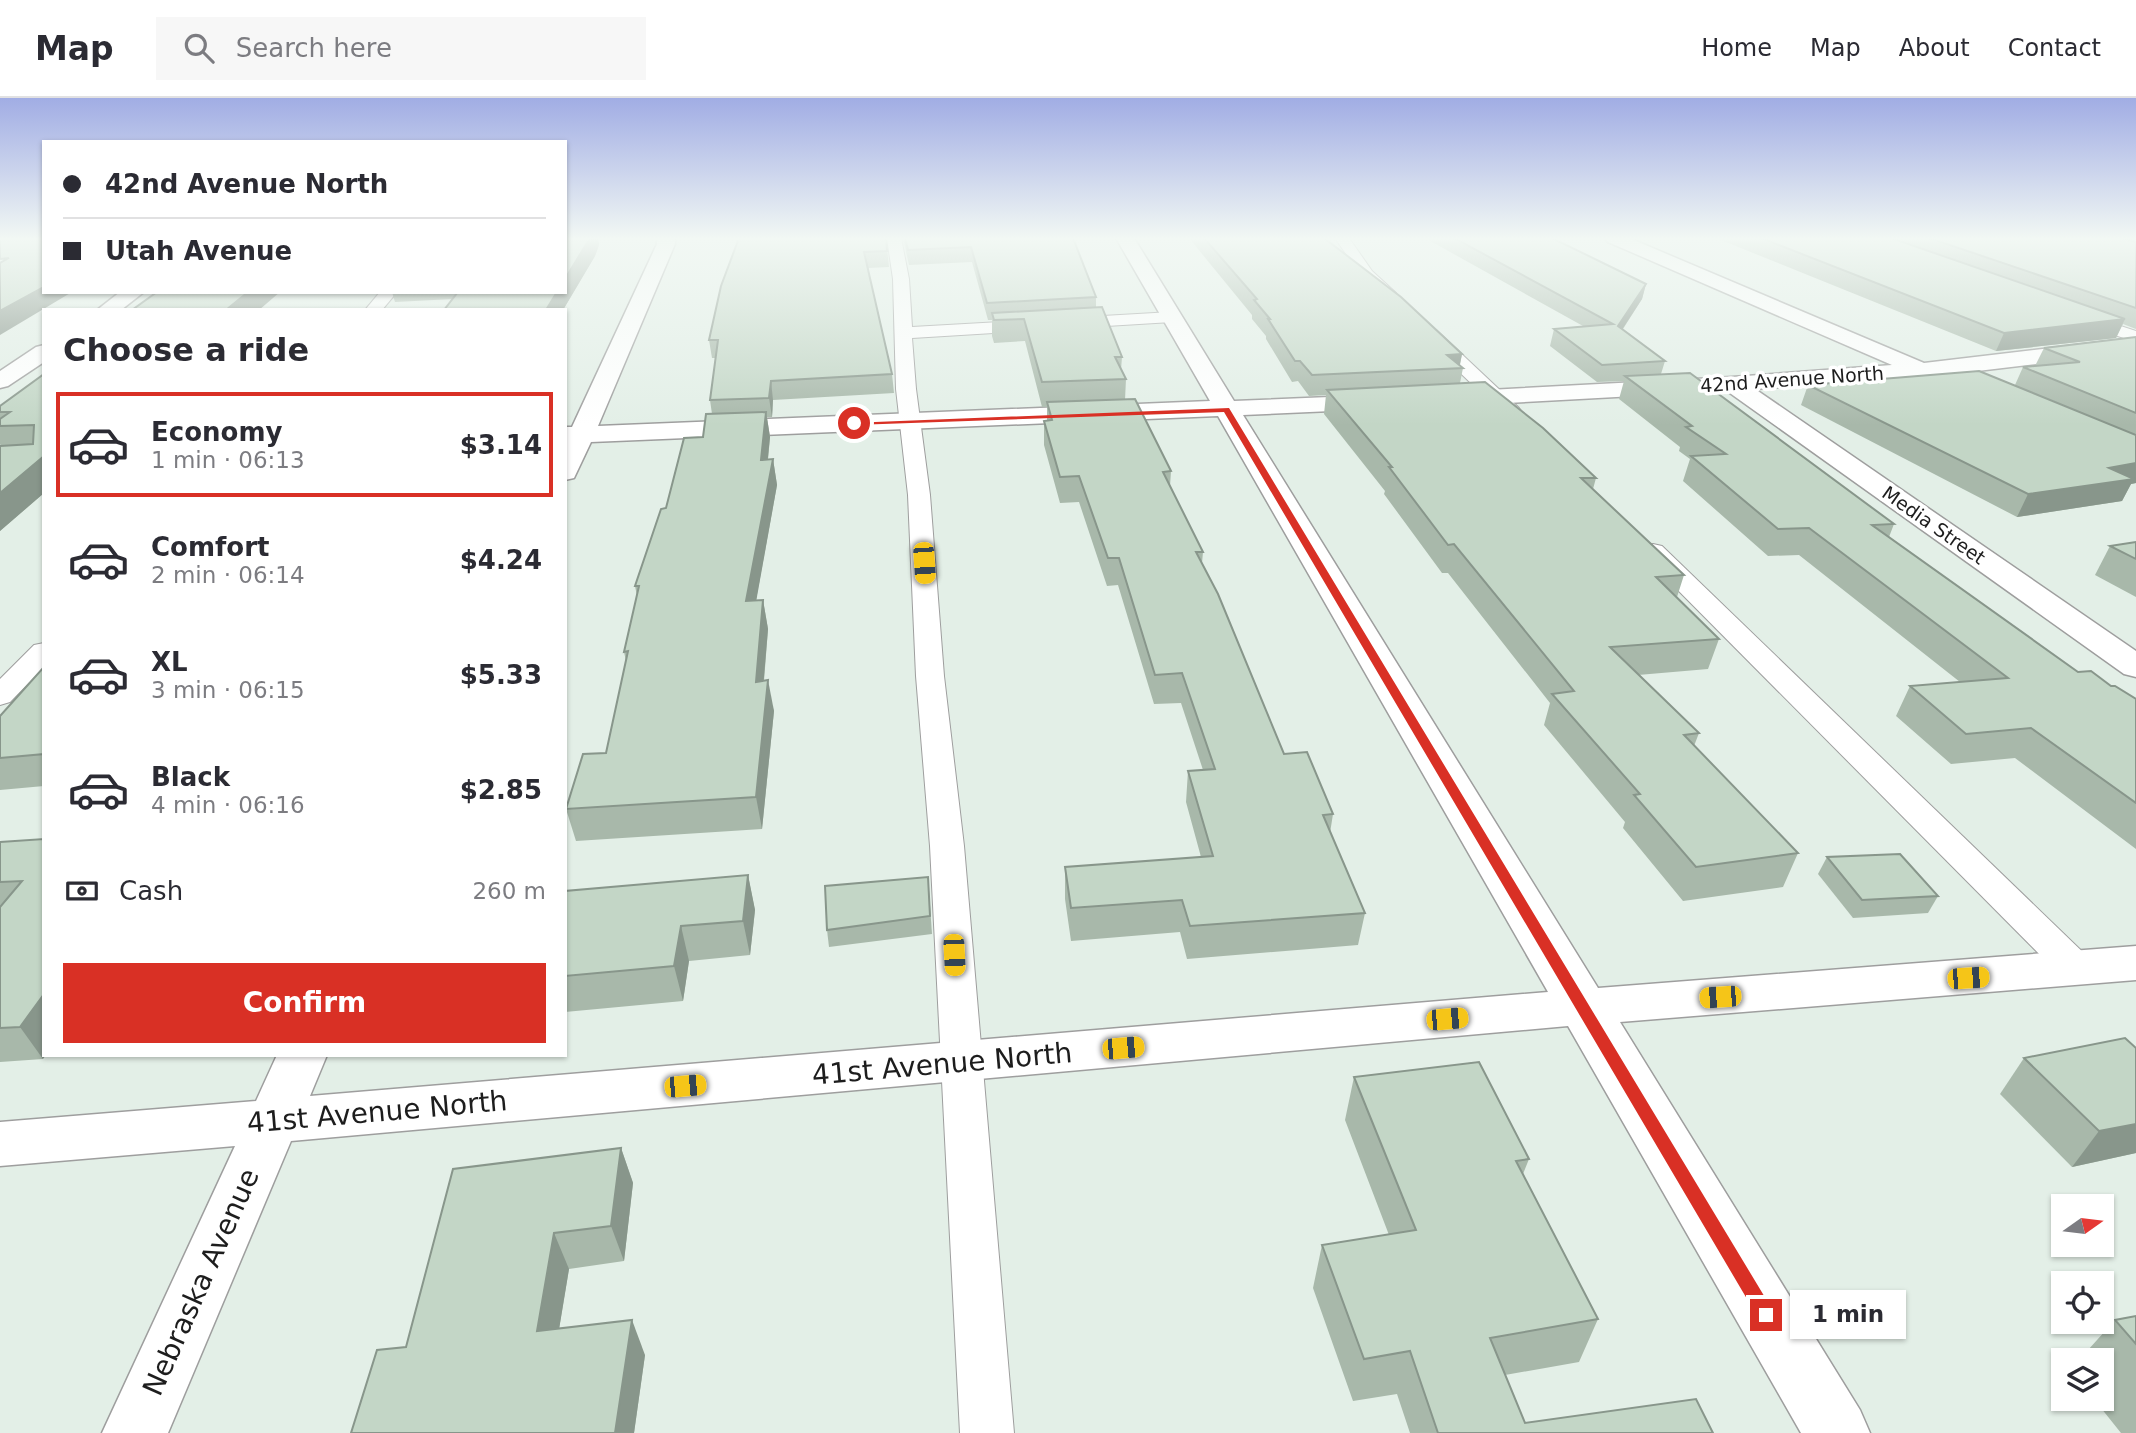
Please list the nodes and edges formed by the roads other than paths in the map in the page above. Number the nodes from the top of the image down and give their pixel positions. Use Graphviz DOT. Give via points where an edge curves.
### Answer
graph roads {
  1 [pos="639,300"];
  2 [pos="901,300"];
  3 [pos="1162,300"];
  4 [pos="1395,300"];
  5 [pos="1765,300"];
  6 [pos="2071,314"];
  7 [pos="1172,317"];
  8 [pos="902,333"];
  9 [pos="2136,337"];
  10 [pos="2136,345"];
  11 [pos="42,353"];
  12 [pos="1932,369"];
  13 [pos="0,381"];
  14 [pos="1732,384"];
  15 [pos="1982,384"];
  16 [pos="1496,397"];
  17 [pos="1429,400"];
  18 [pos="1402,401"];
  19 [pos="1226,409"];
  20 [pos="909,421"];
  21 [pos="1526,426"];
  22 [pos="574,434"];
  23 [pos="567,464"];
  24 [pos="1634,533"];
  25 [pos="42,653"];
  26 [pos="2136,667"];
  27 [pos="0,696"];
  28 [pos="2136,963"];
  29 [pos="2078,970"];
  30 [pos="1582,1007"];
  31 [pos="301,1057"];
  32 [pos="961,1063"];
  33 [pos="272,1120"];
  34 [pos="0,1144"];
  35 [pos="135,1433"];
  36 [pos="987,1433"];
  37 [pos="1837,1433"];
  1 -- 22 [label="street"];
  2 -- 8 [label="lane"];
  3 -- 7 [label="street"];
  4 -- 16 [label="lane"];
  5 -- 12 [label="street"];
  6 -- 9 [label="lane"];
  7 -- 8 [label="lane"];
  7 -- 19 [label="street"];
  8 -- 20 [label="lane"];
  10 -- 12 [label="street, 42nd Avenue North"];
  11 -- 13 [label="street"];
  12 -- 14 [label="street, 42nd Avenue North"];
  12 -- 15 [label="street"];
  14 -- 16 [label="street, 42nd Avenue North"];
  14 -- 26 [label="street, Media Street"];
  16 -- 17 [label="street, 42nd Avenue North"];
  16 -- 21 [label="lane"];
  18 -- 19 [label="street"];
  19 -- 20 [label="street"];
  19 -- 30 [label="street"];
  20 -- 22 [label="street"];
  20 -- 32 [label="lane" via="919,495"];
  22 -- 23 [label="street"];
  24 -- 29 [label="lane"];
  25 -- 27 [label="lane"];
  28 -- 29 [label="street, 41st Avenue North"];
  29 -- 30 [label="street, 41st Avenue North"];
  30 -- 32 [label="street, 41st Avenue North"];
  30 -- 37 [label="street"];
  31 -- 33 [label="street, Nebraska Avenue"];
  32 -- 33 [label="street, 41st Avenue North"];
  32 -- 36 [label="lane"];
  33 -- 34 [label="street, 41st Avenue North"];
  33 -- 35 [label="street, Nebraska Avenue"];
}
